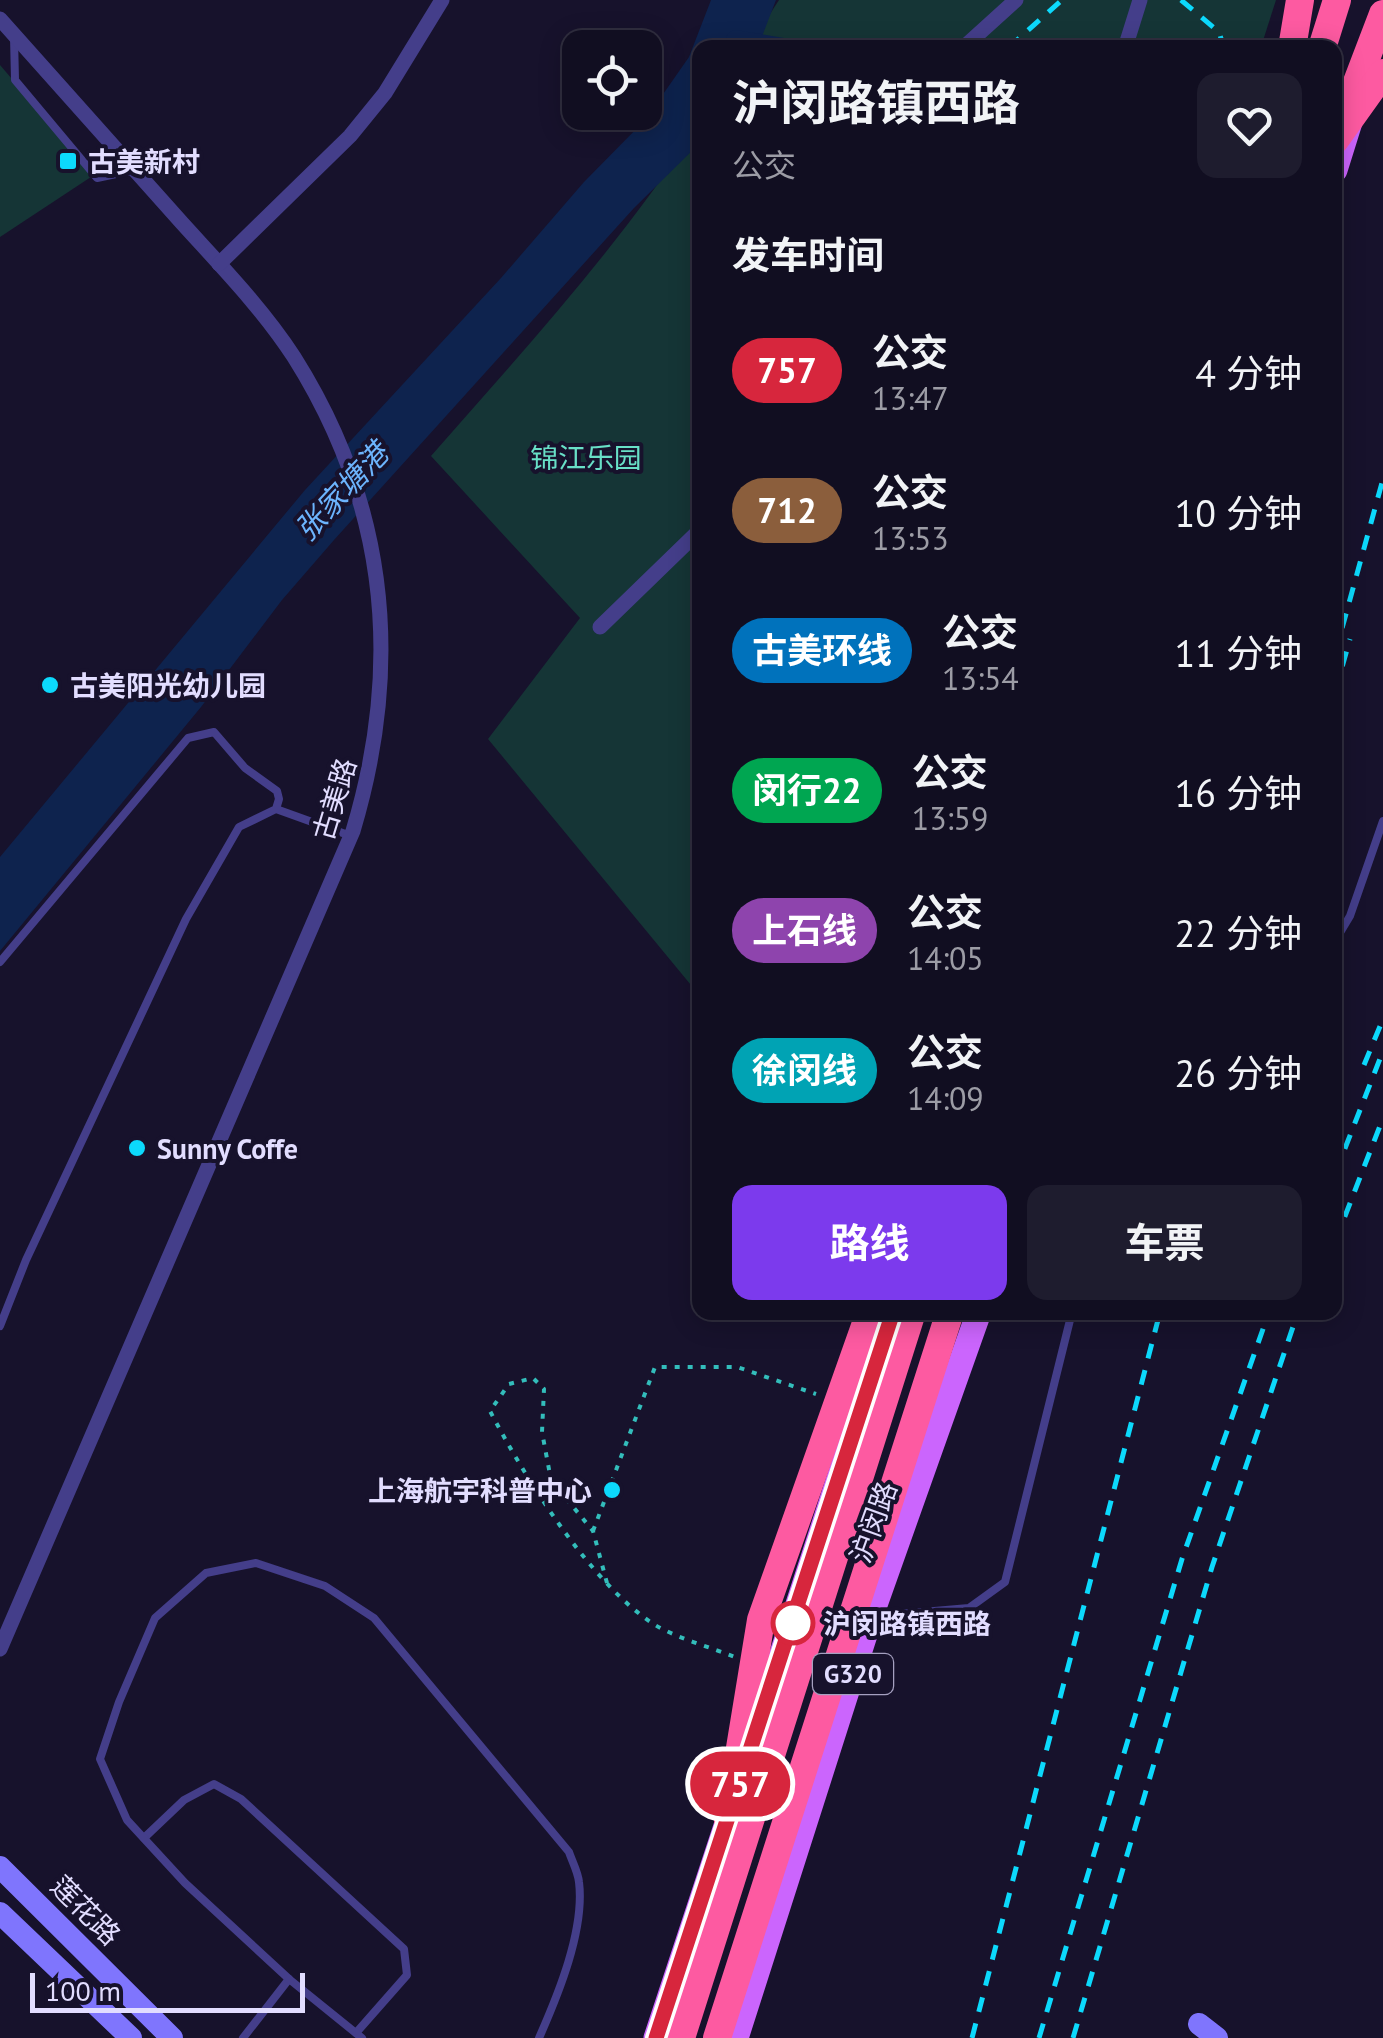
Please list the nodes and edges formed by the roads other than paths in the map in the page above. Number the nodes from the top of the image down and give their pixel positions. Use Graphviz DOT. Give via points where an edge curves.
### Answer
graph roads {
  1 [pos="442,0"];
  2 [pos="1016,0"];
  3 [pos="1140,0"];
  4 [pos="1300,0"];
  5 [pos="1314,0"];
  6 [pos="1337,0"];
  7 [pos="1351,0"];
  8 [pos="1371,0"];
  9 [pos="1383,15"];
  10 [pos="0,19"];
  11 [pos="14,34"];
  12 [pos="972,40"];
  13 [pos="1128,40"];
  14 [pos="1296,40"];
  15 [pos="1298,40"];
  16 [pos="1324,40"];
  17 [pos="1338,40"];
  18 [pos="1383,73"];
  19 [pos="1342,91"];
  20 [pos="1342,122"];
  21 [pos="1342,130"];
  22 [pos="1342,147"];
  23 [pos="136,170"];
  24 [pos="219,264"];
  25 [pos="692,538"];
  26 [pos="600,627"];
  27 [pos="276,809"];
  28 [pos="1383,821"];
  29 [pos="351,836"];
  30 [pos="1342,929"];
  31 [pos="0,962"];
  32 [pos="867,1320"];
  33 [pos="890,1320"];
  34 [pos="909,1320"];
  35 [pos="947,1320"];
  36 [pos="975,1320"];
  37 [pos="1070,1320"];
  38 [pos="0,1326"];
  39 [pos="871,1616"];
  40 [pos="0,1650"];
  41 [pos="728,1821"];
  42 [pos="144,1838"];
  43 [pos="0,1867"];
  44 [pos="0,1913"];
  45 [pos="288,1979"];
  46 [pos="359,2036"];
  47 [pos="131,2038"];
  48 [pos="172,2038"];
  49 [pos="243,2038"];
  50 [pos="539,2038"];
  51 [pos="656,2038"];
  52 [pos="681,2038"];
  53 [pos="717,2038"];
  54 [pos="736,2038"];
  1 -- 24 [label="street" via="350,136"];
  2 -- 12 [label="street"];
  3 -- 13 [label="street"];
  4 -- 14 [label="highway"];
  5 -- 15 [label="main road"];
  6 -- 16 [label="highway"];
  7 -- 17 [label="main road"];
  8 -- 19 [label="highway"];
  9 -- 20 [label="highway, bridge"];
  9 -- 22 [label="main road"];
  10 -- 11 [label="street, 古美路"];
  11 -- 23 [label="street, 古美路"];
  11 -- 23 [label="lane" via="14,80 98,178"];
  18 -- 21 [label="highway, bridge"];
  23 -- 24 [label="street, 古美路"];
  24 -- 29 [label="street, 古美路" via="293,356 334,433 367,531 382,607 383,661 370,772"];
  25 -- 26 [label="street"];
  27 -- 29 [label="lane"];
  27 -- 31 [label="lane" via="277,791 245,768 214,732 188,738"];
  27 -- 38 [label="lane" via="239,827 186,919"];
  28 -- 30 [label="lane"];
  29 -- 40 [label="street, 古美路"];
  32 -- 41 [label="highway, bridge" via="761,1620"];
  33 -- 41 [label="main road, 沪闵路 / G320"];
  34 -- 52 [label="highway"];
  35 -- 53 [label="highway"];
  36 -- 39 [label="main road, 沪闵路 / G320"];
  37 -- 39 [label="lane" via="1005,1582 970,1608"];
  39 -- 54 [label="main road, 沪闵路 / G320"];
  41 -- 51 [label="main road, 沪闵路 / G320"];
  42 -- 45 [label="lane"];
  42 -- 46 [label="lane" via="184,1800 214,1784 241,1799 404,1950 407,1975"];
  42 -- 50 [label="lane" via="128,1820 100,1760 155,1618 206,1573 256,1563 325,1586 374,1618 568,1852 579,1881 578,1916 560,1991"];
  43 -- 48 [label="main road, 莲花路"];
  44 -- 47 [label="main road"];
  45 -- 46 [label="lane"];
  45 -- 49 [label="lane"];
}
